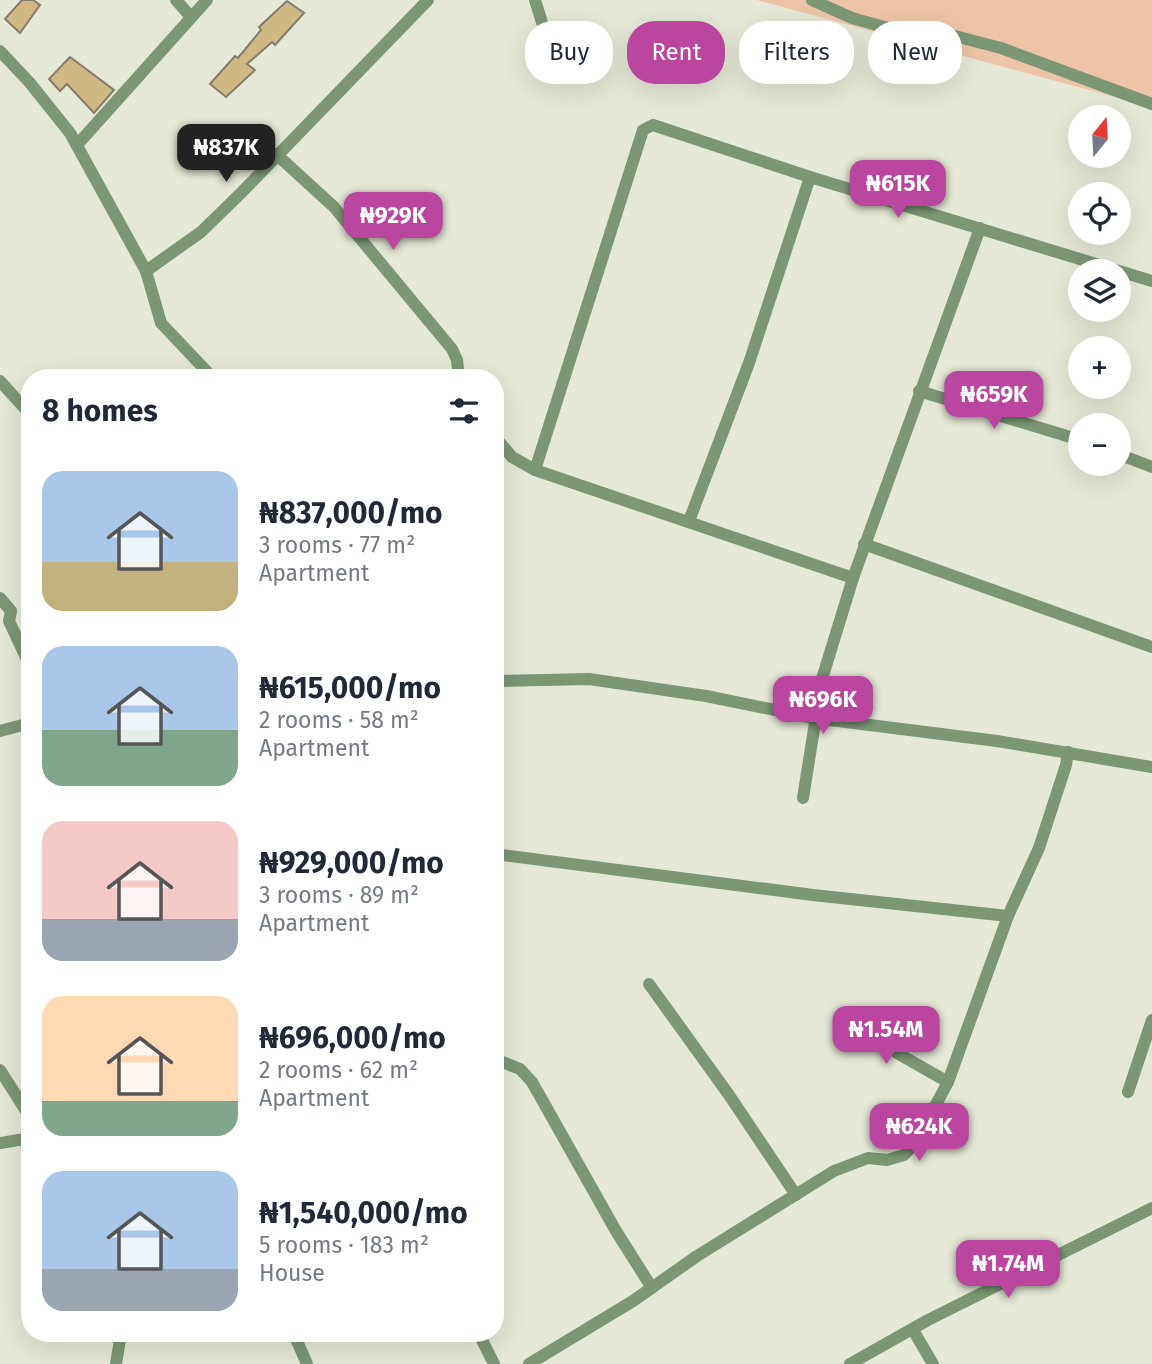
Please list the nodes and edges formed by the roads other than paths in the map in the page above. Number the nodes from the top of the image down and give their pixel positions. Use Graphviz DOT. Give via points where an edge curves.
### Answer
graph roads {
  1 [pos="176,0"];
  2 [pos="207,0"];
  3 [pos="428,0"];
  4 [pos="535,0"];
  5 [pos="812,0"];
  6 [pos="191,17"];
  7 [pos="541,21"];
  8 [pos="0,51"];
  9 [pos="1152,104"];
  10 [pos="77,145"];
  11 [pos="276,155"];
  12 [pos="810,177"];
  13 [pos="979,228"];
  14 [pos="146,271"];
  15 [pos="1152,281"];
  16 [pos="204,369"];
  17 [pos="458,369"];
  18 [pos="0,381"];
  19 [pos="919,391"];
  20 [pos="21,404"];
  21 [pos="1068,436"];
  22 [pos="504,448"];
  23 [pos="1131,459"];
  24 [pos="1152,467"];
  25 [pos="535,470"];
  26 [pos="689,521"];
  27 [pos="864,544"];
  28 [pos="853,578"];
  29 [pos="0,597"];
  30 [pos="21,647"];
  31 [pos="1152,647"];
  32 [pos="504,681"];
  33 [pos="814,718"];
  34 [pos="21,725"];
  35 [pos="0,731"];
  36 [pos="1068,752"];
  37 [pos="1152,767"];
  38 [pos="803,798"];
  39 [pos="504,855"];
  40 [pos="1008,916"];
  41 [pos="649,984"];
  42 [pos="850,1013"];
  43 [pos="1152,1020"];
  44 [pos="504,1063"];
  45 [pos="0,1070"];
  46 [pos="948,1082"];
  47 [pos="1128,1092"];
  48 [pos="21,1103"];
  49 [pos="21,1140"];
  50 [pos="0,1143"];
  51 [pos="796,1195"];
  52 [pos="1152,1208"];
  53 [pos="652,1288"];
  54 [pos="913,1330"];
  55 [pos="120,1342"];
  56 [pos="297,1342"];
  57 [pos="483,1342"];
  58 [pos="116,1364"];
  59 [pos="307,1364"];
  60 [pos="494,1364"];
  61 [pos="528,1364"];
  62 [pos="850,1364"];
  63 [pos="933,1364"];
  1 -- 6 [label="street"];
  2 -- 6 [label="street"];
  3 -- 11 [label="street"];
  4 -- 7 [label="street"];
  5 -- 9 [label="street" via="852,18 906,33 956,36 1001,48"];
  6 -- 10 [label="street"];
  8 -- 10 [label="street"];
  10 -- 14 [label="street"];
  11 -- 14 [label="street" via="201,232"];
  11 -- 17 [label="street" via="334,207 452,349"];
  12 -- 13 [label="street"];
  12 -- 25 [label="street" via="653,125 643,130"];
  12 -- 26 [label="street" via="749,363"];
  13 -- 15 [label="street"];
  13 -- 19 [label="street"];
  14 -- 16 [label="street" via="161,323"];
  18 -- 20 [label="street"];
  19 -- 21 [label="street"];
  19 -- 27 [label="street"];
  22 -- 25 [label="street"];
  23 -- 24 [label="street"];
  25 -- 26 [label="street"];
  26 -- 28 [label="street"];
  27 -- 28 [label="street"];
  27 -- 31 [label="street"];
  28 -- 33 [label="street"];
  29 -- 30 [label="street" via="11,611 9,621"];
  32 -- 33 [label="street" via="589,679"];
  33 -- 36 [label="street"];
  33 -- 38 [label="street"];
  34 -- 35 [label="street"];
  36 -- 37 [label="street"];
  36 -- 40 [label="street" via="1039,848"];
  39 -- 40 [label="street"];
  40 -- 46 [label="street"];
  41 -- 51 [label="street"];
  42 -- 46 [label="street" via="897,1053"];
  43 -- 47 [label="street"];
  44 -- 53 [label="street" via="520,1069 532,1082"];
  45 -- 48 [label="street"];
  46 -- 51 [label="street" via="916,1142 904,1155 858,1160"];
  49 -- 50 [label="street"];
  51 -- 53 [label="street"];
  52 -- 54 [label="street"];
  53 -- 61 [label="street"];
  54 -- 62 [label="street"];
  54 -- 63 [label="street"];
  55 -- 58 [label="street"];
  56 -- 59 [label="street"];
  57 -- 60 [label="street"];
}
